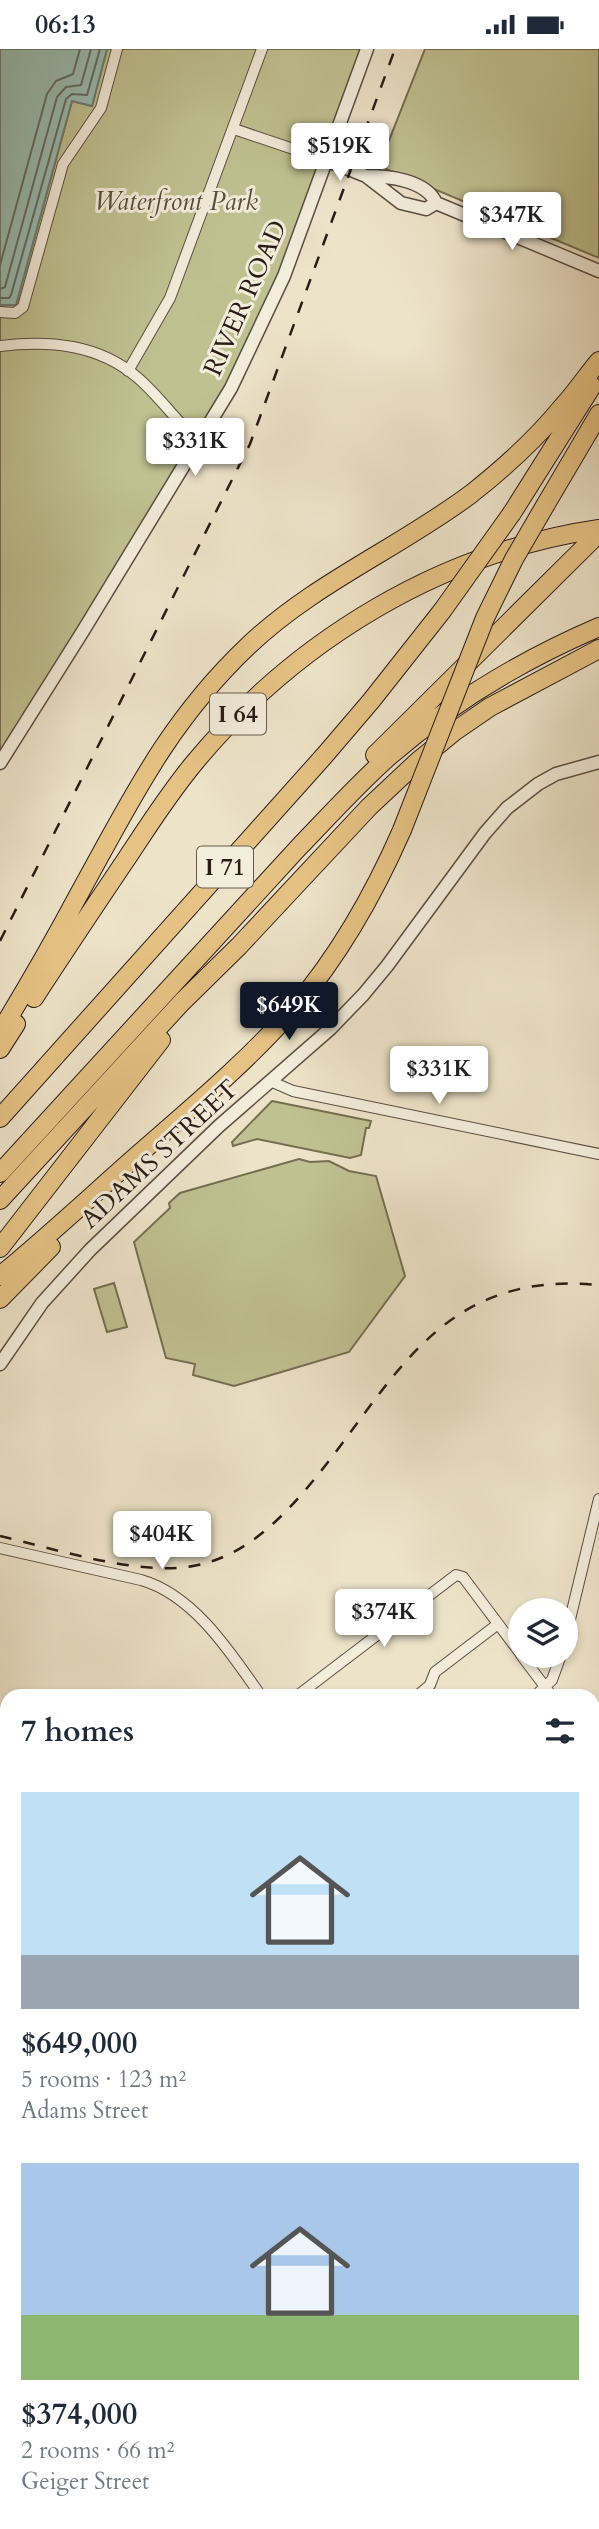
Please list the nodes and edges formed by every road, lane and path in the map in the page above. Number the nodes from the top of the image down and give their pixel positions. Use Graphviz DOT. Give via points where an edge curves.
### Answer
graph roads {
  1 [pos="117,49"];
  2 [pos="262,49"];
  3 [pos="367,49"];
  4 [pos="234,129"];
  5 [pos="326,160"];
  6 [pos="366,176"];
  7 [pos="436,203"];
  8 [pos="599,271"];
  9 [pos="0,312"];
  10 [pos="0,345"];
  11 [pos="599,361"];
  12 [pos="128,372"];
  13 [pos="599,374"];
  14 [pos="599,414"];
  15 [pos="198,441"];
  16 [pos="599,531"];
  17 [pos="599,627"];
  18 [pos="597,651"];
  19 [pos="599,762"];
  20 [pos="0,763"];
  21 [pos="252,898"];
  22 [pos="239,946"];
  23 [pos="0,1032"];
  24 [pos="0,1048"];
  25 [pos="270,1081"];
  26 [pos="0,1118"];
  27 [pos="170,1126"];
  28 [pos="599,1154"];
  29 [pos="0,1173"];
  30 [pos="0,1200"];
  31 [pos="65,1233"];
  32 [pos="0,1248"];
  33 [pos="0,1276"];
  34 [pos="0,1289"];
  35 [pos="0,1299"];
  36 [pos="0,1364"];
  37 [pos="599,1499"];
  38 [pos="0,1548"];
  39 [pos="588,1550"];
  40 [pos="599,1556"];
  41 [pos="576,1598"];
  42 [pos="498,1625"];
  43 [pos="508,1638"];
  44 [pos="531,1668"];
  45 [pos="556,1668"];
  46 [pos="545,1687"];
  47 [pos="256,1689"];
  48 [pos="306,1689"];
  49 [pos="425,1689"];
  1 -- 9 [label="street" via="101,108 63,164 23,307 15,313"];
  2 -- 4 [label="street"];
  3 -- 5 [label="street, RIVER ROAD"];
  4 -- 5 [label="street"];
  4 -- 12 [label="street" via="170,298"];
  5 -- 6 [label="street"];
  5 -- 15 [label="street, RIVER ROAD" via="284,276 231,388"];
  6 -- 7 [label="street" via="416,185"];
  6 -- 7 [label="street" via="401,203 426,209"];
  7 -- 8 [label="street"];
  10 -- 12 [label="street" via="29,342 80,347"];
  11 -- 23 [label="highway" via="550,422 492,477 294,608 216,678 140,781"];
  12 -- 15 [label="street"];
  13 -- 26 [label="highway, I 71, bridge" via="512,513 378,692"];
  14 -- 27 [label="highway, bridge" via="485,618 402,830 361,913 310,989 265,1039"];
  15 -- 20 [label="street, RIVER ROAD"];
  16 -- 21 [label="highway" via="332,799"];
  16 -- 24 [label="highway, I 64" via="501,552 443,575 359,618 283,673 235,717 174,788"];
  17 -- 21 [label="highway" via="506,673 412,738 349,795"];
  18 -- 22 [label="highway" via="490,707 429,751 348,829"];
  19 -- 25 [label="street, ADAMS STREET" via="556,774 508,808 375,981"];
  21 -- 29 [label="highway"];
  22 -- 30 [label="highway"];
  22 -- 32 [label="highway" via="130,1078"];
  25 -- 28 [label="street" via="293,1091"];
  25 -- 36 [label="street, ADAMS STREET" via="72,1269"];
  27 -- 31 [label="highway"];
  27 -- 33 [label="highway"];
  31 -- 34 [label="highway"];
  31 -- 35 [label="highway"];
  37 -- 39 [label="street"];
  38 -- 47 [label="street" via="156,1585 213,1631"];
  39 -- 40 [label="street"];
  39 -- 41 [label="street"];
  42 -- 43 [label="street"];
  42 -- 48 [label="street" via="463,1577 456,1575"];
  42 -- 49 [label="street" via="435,1672"];
  44 -- 46 [label="street"];
  45 -- 46 [label="street"];
}
